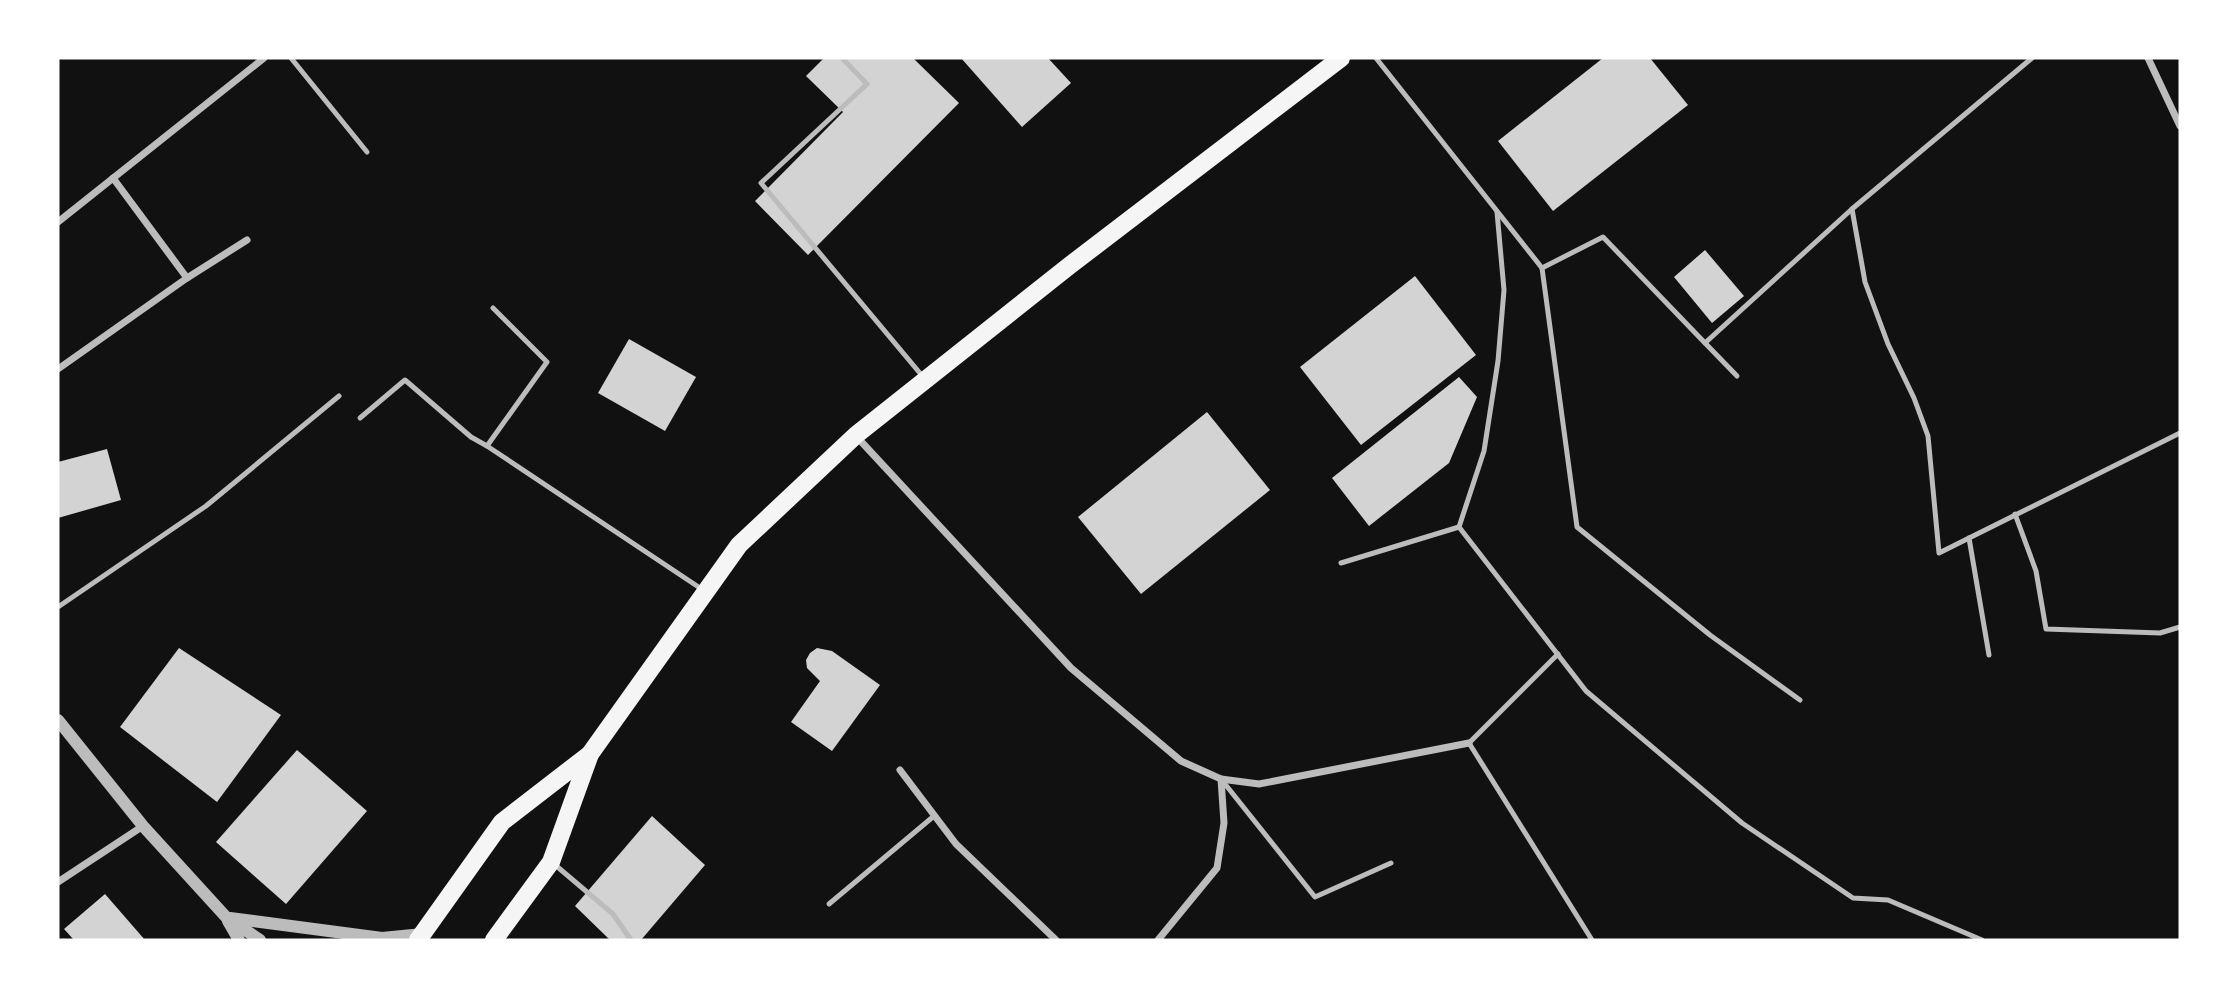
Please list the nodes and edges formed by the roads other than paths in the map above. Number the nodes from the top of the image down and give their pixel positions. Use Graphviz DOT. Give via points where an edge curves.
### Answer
graph roads {
  1 [pos="264,58"];
  2 [pos="291,58"];
  3 [pos="842,58"];
  4 [pos="1341,58"];
  5 [pos="1376,58"];
  6 [pos="2032,58"];
  7 [pos="2148,58"];
  8 [pos="2180,126"];
  9 [pos="367,152"];
  10 [pos="113,178"];
  11 [pos="1852,209"];
  12 [pos="1497,212"];
  13 [pos="58,222"];
  14 [pos="247,240"];
  15 [pos="1542,268"];
  16 [pos="187,278"];
  17 [pos="493,308"];
  18 [pos="1705,343"];
  19 [pos="58,369"];
  20 [pos="1737,376"];
  21 [pos="925,380"];
  22 [pos="339,396"];
  23 [pos="360,418"];
  24 [pos="2180,433"];
  25 [pos="856,435"];
  26 [pos="487,446"];
  27 [pos="2015,514"];
  28 [pos="1459,527"];
  29 [pos="1969,538"];
  30 [pos="1341,563"];
  31 [pos="705,592"];
  32 [pos="58,607"];
  33 [pos="2180,627"];
  34 [pos="1558,654"];
  35 [pos="1989,655"];
  36 [pos="1800,700"];
  37 [pos="58,720"];
  38 [pos="1469,743"];
  39 [pos="590,754"];
  40 [pos="900,771"];
  41 [pos="1221,779"];
  42 [pos="934,816"];
  43 [pos="143,826"];
  44 [pos="551,862"];
  45 [pos="1391,863"];
  46 [pos="58,882"];
  47 [pos="829,904"];
  48 [pos="226,917"];
  49 [pos="421,937"];
  50 [pos="239,940"];
  51 [pos="260,940"];
  52 [pos="494,940"];
  53 [pos="631,940"];
  54 [pos="1056,940"];
  55 [pos="1158,940"];
  56 [pos="1592,940"];
  57 [pos="1982,940"];
  1 -- 10 [label="street"];
  2 -- 9 [label="lane"];
  3 -- 21 [label="lane" via="867,85 761,183"];
  4 -- 21 [label="main road"];
  5 -- 12 [label="lane"];
  6 -- 11 [label="lane"];
  7 -- 8 [label="street"];
  10 -- 13 [label="street"];
  10 -- 16 [label="street"];
  11 -- 18 [label="lane"];
  11 -- 29 [label="lane" via="1865,282 1927,436 1939,553"];
  12 -- 15 [label="lane"];
  12 -- 28 [label="lane" via="1503,290 1498,361 1484,451"];
  14 -- 16 [label="street"];
  15 -- 18 [label="lane" via="1603,237"];
  15 -- 36 [label="lane" via="1577,527 1710,635"];
  16 -- 19 [label="street"];
  17 -- 26 [label="lane" via="547,362"];
  18 -- 20 [label="lane"];
  21 -- 25 [label="main road"];
  22 -- 32 [label="lane" via="206,506"];
  23 -- 26 [label="lane" via="405,380 471,438"];
  24 -- 27 [label="lane"];
  25 -- 31 [label="main road" via="738,545"];
  25 -- 41 [label="street" via="1071,668 1181,761"];
  26 -- 31 [label="lane"];
  27 -- 29 [label="lane"];
  27 -- 33 [label="lane" via="2036,571 2046,629 2160,633"];
  28 -- 30 [label="lane"];
  28 -- 34 [label="lane"];
  29 -- 35 [label="lane"];
  31 -- 39 [label="main road"];
  34 -- 38 [label="lane"];
  34 -- 57 [label="lane" via="1586,691 1742,823 1853,898 1888,900"];
  37 -- 43 [label="street"];
  38 -- 41 [label="street" via="1259,784"];
  38 -- 56 [label="lane"];
  39 -- 44 [label="main road"];
  39 -- 49 [label="main road" via="502,822"];
  40 -- 42 [label="street"];
  41 -- 45 [label="lane" via="1315,897"];
  41 -- 55 [label="street" via="1224,823 1217,868"];
  42 -- 47 [label="lane"];
  42 -- 54 [label="street" via="956,844"];
  43 -- 46 [label="street"];
  43 -- 48 [label="street"];
  44 -- 52 [label="main road"];
  44 -- 53 [label="lane" via="613,914"];
  48 -- 49 [label="street" via="382,938"];
  48 -- 50 [label="street"];
  48 -- 51 [label="street"];
}
